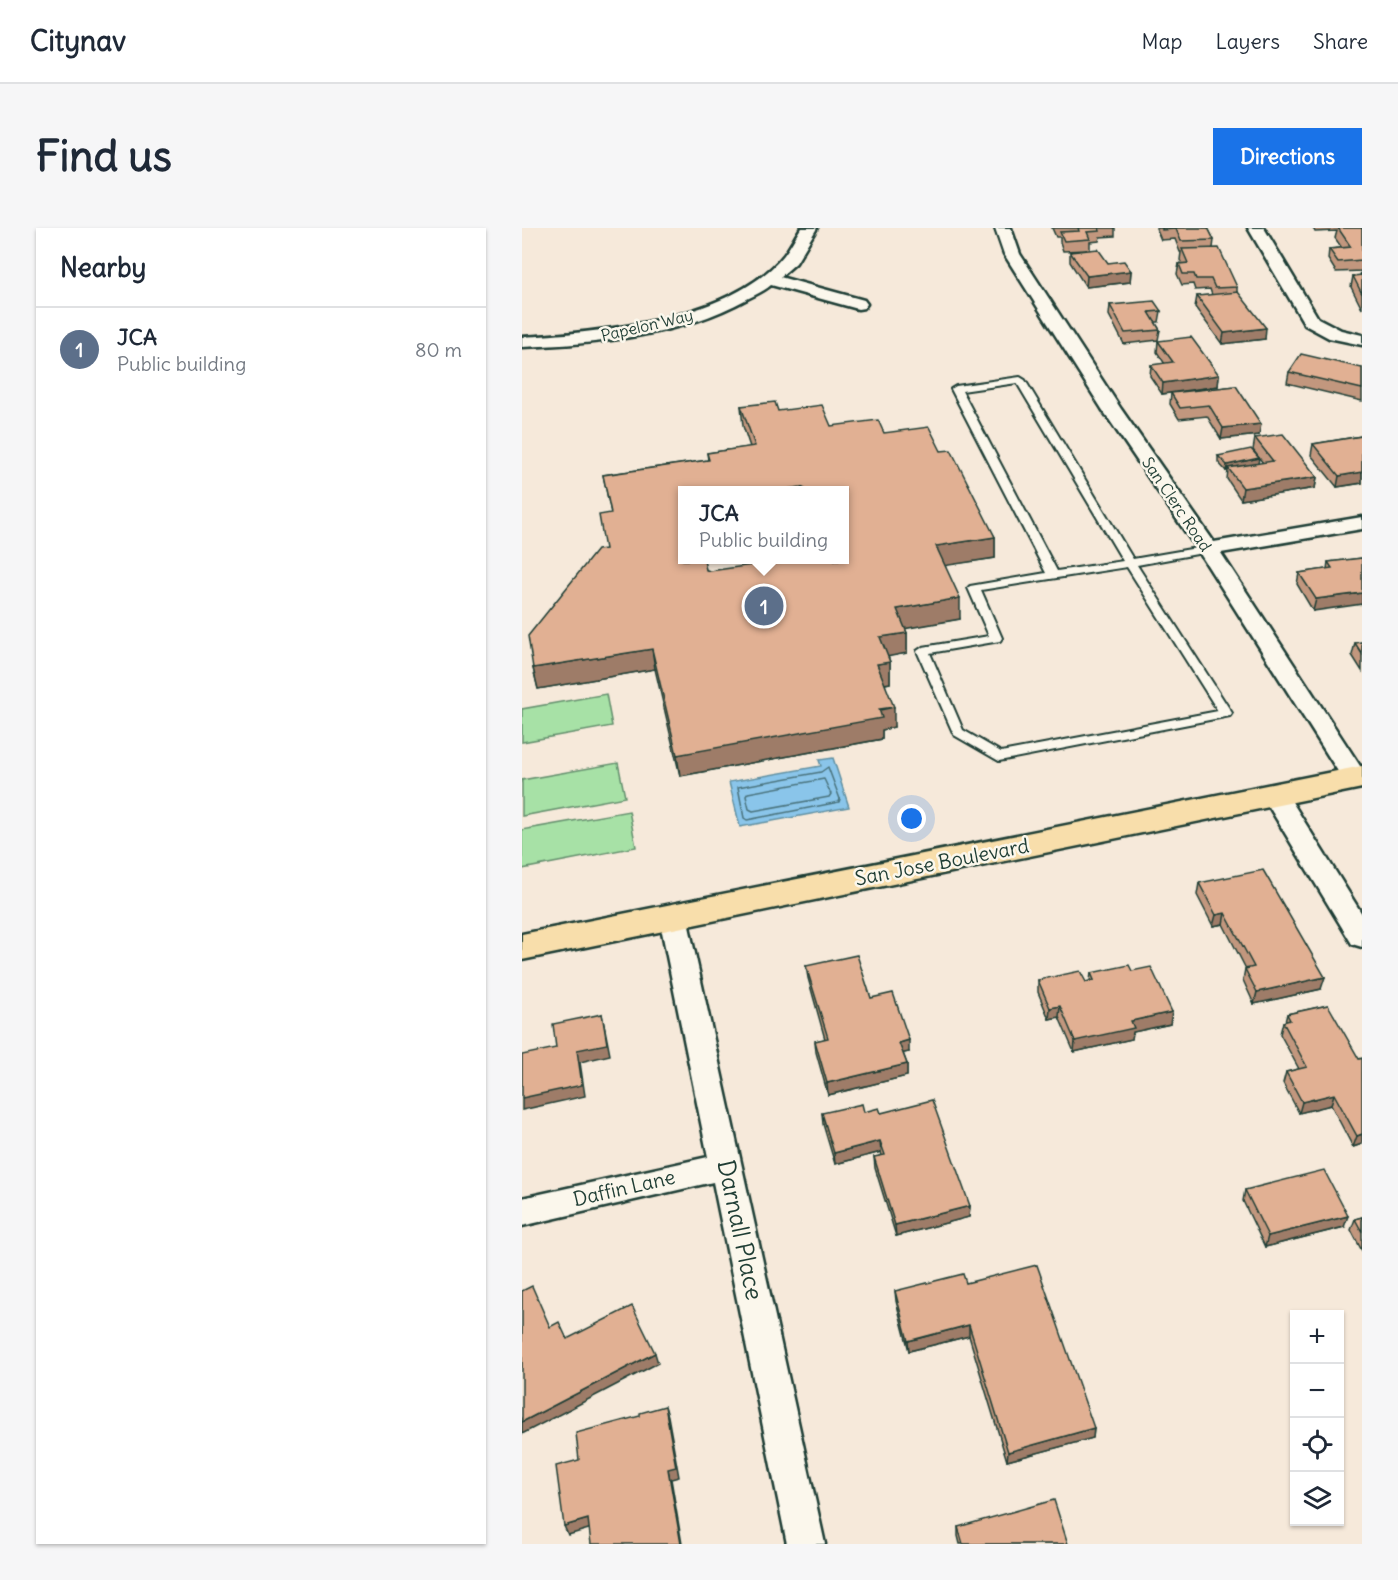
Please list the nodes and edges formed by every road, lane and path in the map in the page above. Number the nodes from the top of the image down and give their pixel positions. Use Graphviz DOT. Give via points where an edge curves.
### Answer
graph roads {
  1 [pos="809,228"];
  2 [pos="1004,228"];
  3 [pos="1256,228"];
  4 [pos="771,279"];
  5 [pos="858,304"];
  6 [pos="1362,340"];
  7 [pos="522,342"];
  8 [pos="1362,523"];
  9 [pos="1208,549"];
  10 [pos="1130,563"];
  11 [pos="1053,575"];
  12 [pos="1359,778"];
  13 [pos="1275,795"];
  14 [pos="673,917"];
  15 [pos="1362,937"];
  16 [pos="522,947"];
  17 [pos="726,1166"];
  18 [pos="522,1212"];
  19 [pos="806,1544"];
  1 -- 4 [label="street, Papelon Way" via="796,255"];
  2 -- 9 [label="street, San Clerc Road" via="1012,254"];
  3 -- 6 [label="street" via="1311,321 1344,338"];
  4 -- 5 [label="street"];
  4 -- 7 [label="street, Papelon Way" via="701,313 655,326 607,336"];
  8 -- 9 [label="street"];
  9 -- 10 [label="lane"];
  9 -- 12 [label="street, San Clerc Road"];
  10 -- 11 [label="lane"];
  10 -- 11 [label="lane" via="1020,380 956,389"];
  10 -- 11 [label="lane" via="1226,713 999,757 958,732 923,651 996,638 974,588"];
  12 -- 13 [label="main road, San Jose Boulevard"];
  13 -- 14 [label="main road, San Jose Boulevard"];
  13 -- 15 [label="street"];
  14 -- 16 [label="main road, San Jose Boulevard"];
  14 -- 17 [label="street, Darnall Place"];
  17 -- 18 [label="street, Daffin Lane"];
  17 -- 19 [label="street, Darnall Place"];
}
